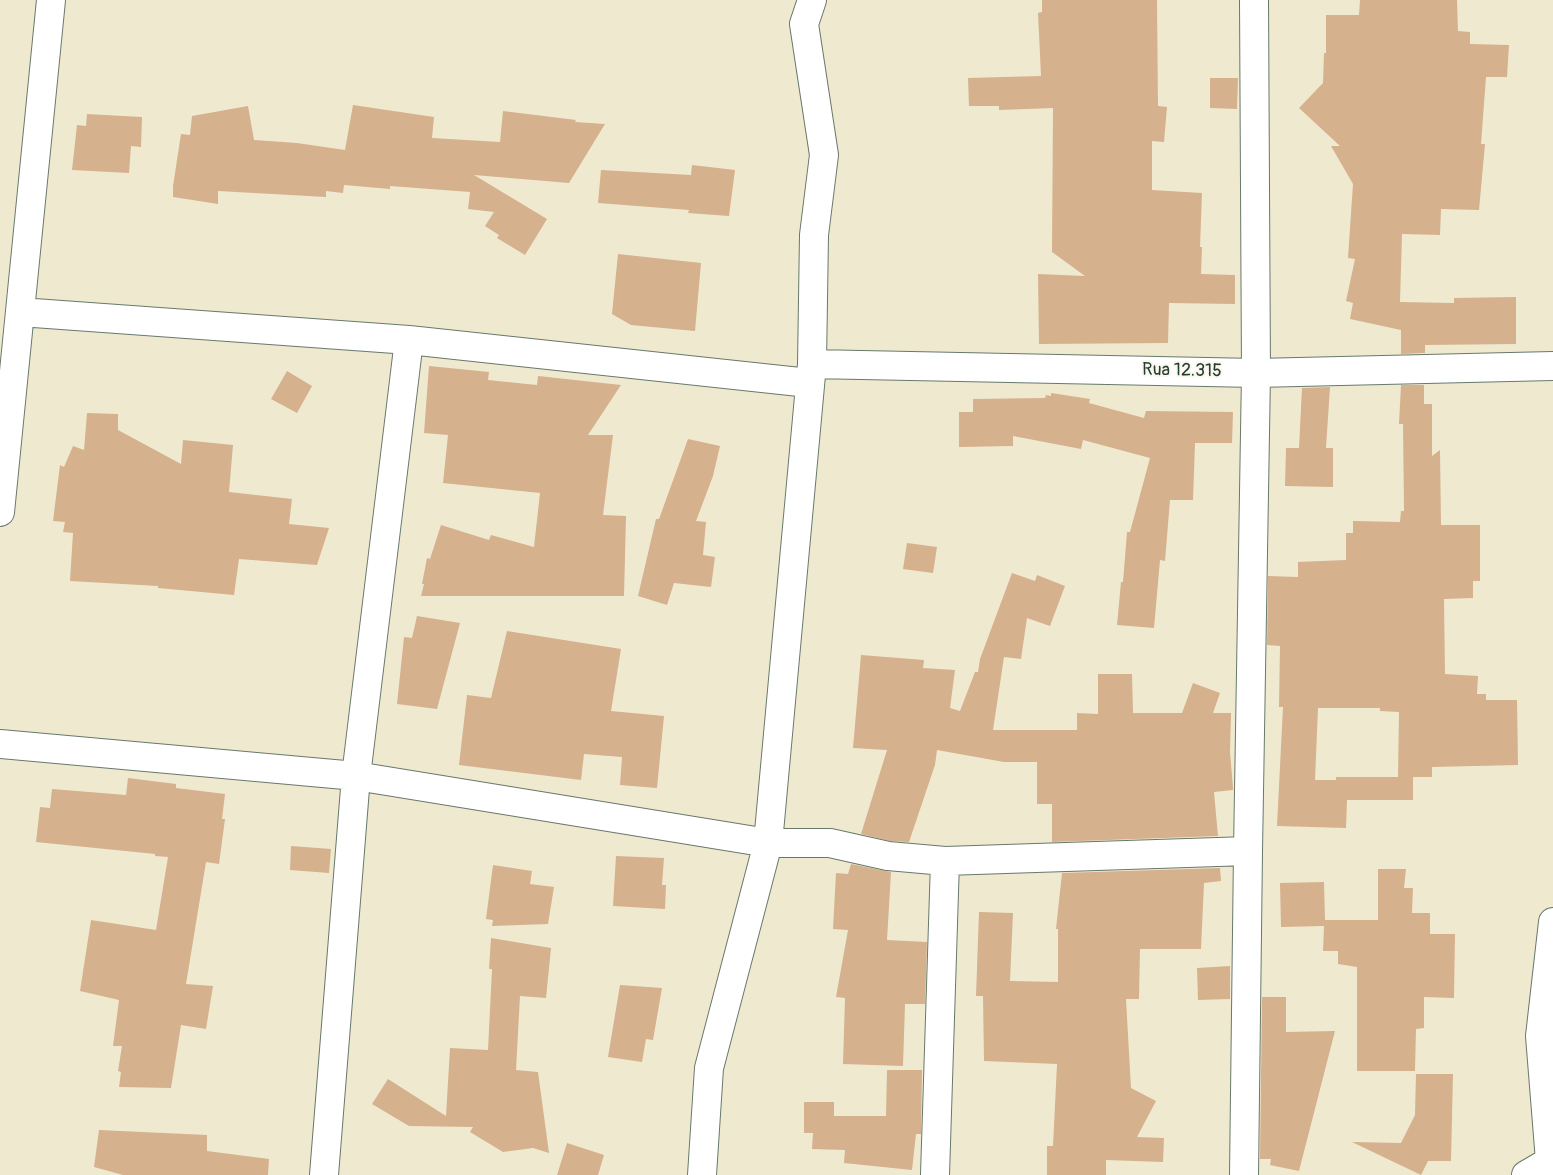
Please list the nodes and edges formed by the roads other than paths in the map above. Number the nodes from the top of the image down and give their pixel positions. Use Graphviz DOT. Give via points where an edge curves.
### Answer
graph roads {
  1 [pos="51,0"];
  2 [pos="812,0"];
  3 [pos="1254,0"];
  4 [pos="20,312"];
  5 [pos="409,340"];
  6 [pos="1553,366"];
  7 [pos="811,373"];
  8 [pos="1256,373"];
  9 [pos="0,512"];
  10 [pos="0,744"];
  11 [pos="356,776"];
  12 [pos="768,843"];
  13 [pos="1248,851"];
  14 [pos="945,861"];
  15 [pos="1553,922"];
  16 [pos="1552,1160"];
  17 [pos="324,1175"];
  18 [pos="702,1175"];
  19 [pos="935,1175"];
  20 [pos="1244,1175"];
  21 [pos="1526,1175"];
  1 -- 4 [label="street"];
  2 -- 7 [label="street" via="804,24 824,155 814,235"];
  3 -- 8 [label="street"];
  4 -- 5 [label="street, Rua 12.315"];
  4 -- 9 [label="street"];
  5 -- 7 [label="street, Rua 12.315"];
  5 -- 11 [label="street"];
  6 -- 8 [label="street, Rua 12.315"];
  7 -- 8 [label="street, Rua 12.315"];
  7 -- 12 [label="street"];
  8 -- 13 [label="street"];
  10 -- 11 [label="street"];
  11 -- 12 [label="street"];
  11 -- 17 [label="street"];
  12 -- 14 [label="street" via="830,843 888,856"];
  12 -- 18 [label="street" via="709,1068"];
  13 -- 14 [label="street"];
  13 -- 20 [label="street"];
  14 -- 19 [label="street"];
  15 -- 16 [label="street" via="1540,1036"];
  16 -- 21 [label="street"];
}
